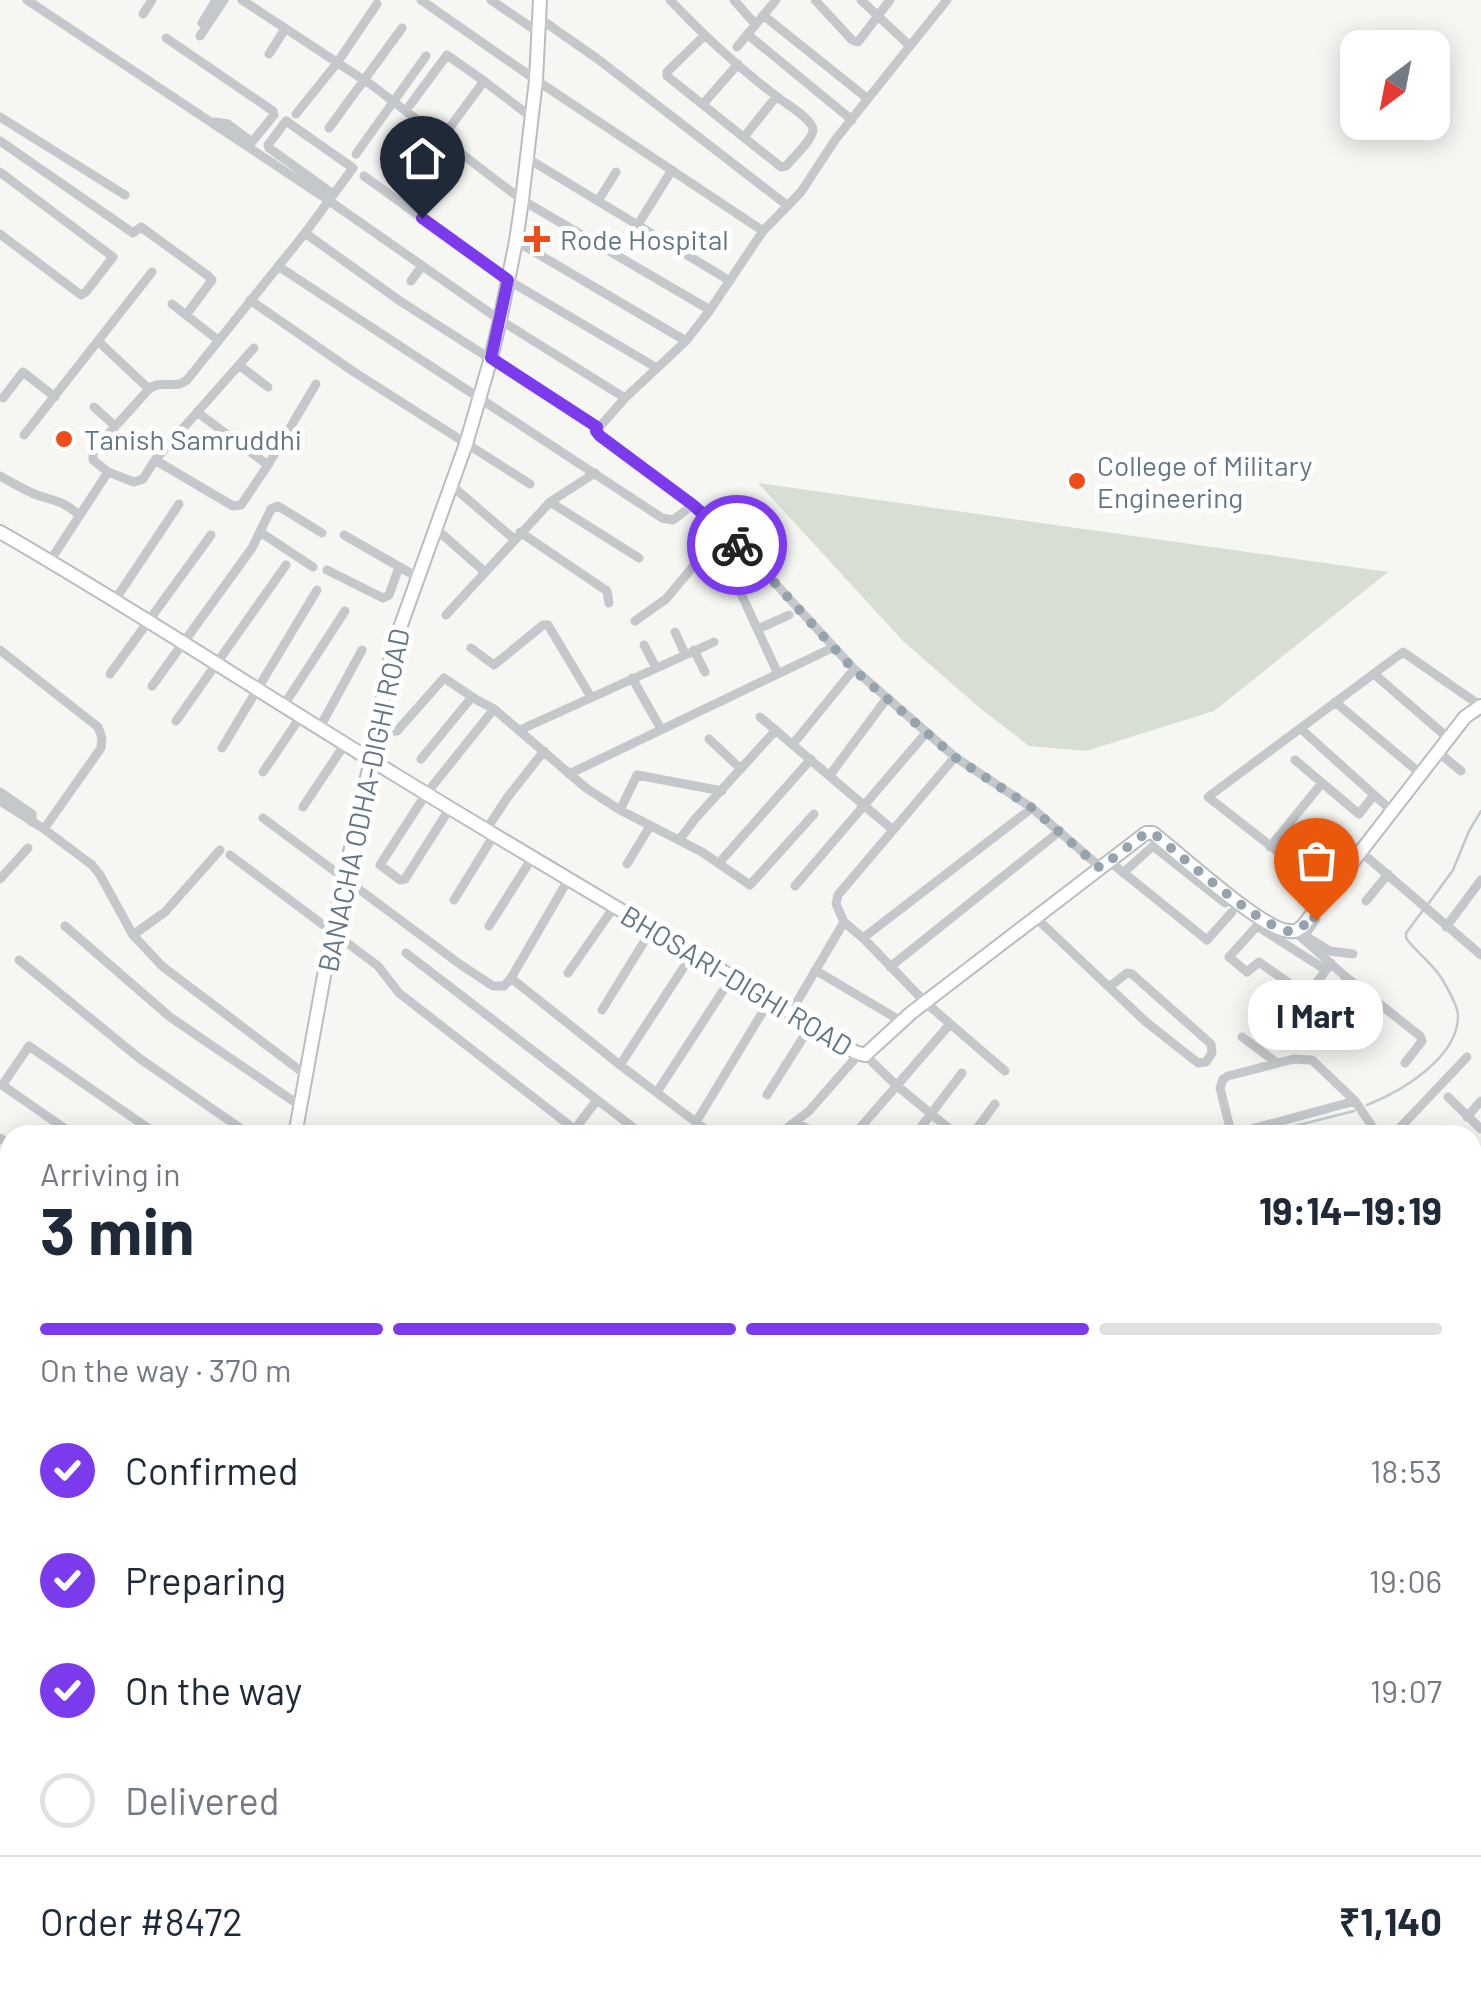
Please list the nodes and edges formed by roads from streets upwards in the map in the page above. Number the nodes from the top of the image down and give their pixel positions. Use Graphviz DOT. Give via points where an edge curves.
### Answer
graph roads {
  1 [pos="27,0"];
  2 [pos="152,0"];
  3 [pos="216,0"];
  4 [pos="224,0"];
  5 [pos="242,0"];
  6 [pos="421,0"];
  7 [pos="491,0"];
  8 [pos="540,0"];
  9 [pos="670,0"];
  10 [pos="734,0"];
  11 [pos="776,0"];
  12 [pos="816,0"];
  13 [pos="861,0"];
  14 [pos="890,0"];
  15 [pos="947,0"];
  16 [pos="377,4"];
  17 [pos="143,14"];
  18 [pos="763,15"];
  19 [pos="878,16"];
  20 [pos="539,18"];
  21 [pos="756,24"];
  22 [pos="402,28"];
  23 [pos="285,29"];
  24 [pos="538,32"];
  25 [pos="746,34"];
  26 [pos="704,36"];
  27 [pos="166,38"];
  28 [pos="910,46"];
  29 [pos="737,47"];
  30 [pos="269,54"];
  31 [pos="426,56"];
  32 [pos="336,63"];
  33 [pos="738,64"];
  34 [pos="364,80"];
  35 [pos="536,80"];
  36 [pos="484,82"];
  37 [pos="776,97"];
  38 [pos="868,99"];
  39 [pos="392,101"];
  40 [pos="703,104"];
  41 [pos="410,105"];
  42 [pos="296,114"];
  43 [pos="0,117"];
  44 [pos="532,117"];
  45 [pos="852,120"];
  46 [pos="214,123"];
  47 [pos="329,128"];
  48 [pos="448,130"];
  49 [pos="744,137"];
  50 [pos="0,141"];
  51 [pos="356,154"];
  52 [pos="527,158"];
  53 [pos="672,170"];
  54 [pos="0,172"];
  55 [pos="616,172"];
  56 [pos="364,176"];
  57 [pos="125,195"];
  58 [pos="331,197"];
  59 [pos="522,200"];
  60 [pos="598,201"];
  61 [pos="788,206"];
  62 [pos="637,226"];
  63 [pos="763,231"];
  64 [pos="0,234"];
  65 [pos="305,234"];
  66 [pos="516,240"];
  67 [pos="278,266"];
  68 [pos="422,266"];
  69 [pos="152,272"];
  70 [pos="508,280"];
  71 [pos="730,281"];
  72 [pos="410,282"];
  73 [pos="250,300"];
  74 [pos="172,304"];
  75 [pos="710,310"];
  76 [pos="186,314"];
  77 [pos="500,320"];
  78 [pos="218,340"];
  79 [pos="686,341"];
  80 [pos="99,342"];
  81 [pos="254,348"];
  82 [pos="491,358"];
  83 [pos="240,366"];
  84 [pos="657,368"];
  85 [pos="316,384"];
  86 [pos="268,387"];
  87 [pos="149,389"];
  88 [pos="55,397"];
  89 [pos="3,398"];
  90 [pos="624,398"];
  91 [pos="479,399"];
  92 [pos="94,408"];
  93 [pos="197,412"];
  94 [pos="115,426"];
  95 [pos="597,427"];
  96 [pos="24,435"];
  97 [pos="466,444"];
  98 [pos="155,460"];
  99 [pos="268,465"];
  100 [pos="108,472"];
  101 [pos="594,472"];
  102 [pos="0,476"];
  103 [pos="530,484"];
  104 [pos="451,485"];
  105 [pos="550,502"];
  106 [pos="179,504"];
  107 [pos="693,505"];
  108 [pos="79,514"];
  109 [pos="434,528"];
  110 [pos="0,532"];
  111 [pos="260,532"];
  112 [pos="722,532"];
  113 [pos="322,533"];
  114 [pos="211,534"];
  115 [pos="344,535"];
  116 [pos="517,536"];
  117 [pos="639,558"];
  118 [pos="50,561"];
  119 [pos="286,565"];
  120 [pos="399,566"];
  121 [pos="313,567"];
  122 [pos="327,570"];
  123 [pos="485,572"];
  124 [pos="417,577"];
  125 [pos="738,587"];
  126 [pos="317,590"];
  127 [pos="115,600"];
  128 [pos="609,603"];
  129 [pos="345,611"];
  130 [pos="789,615"];
  131 [pos="446,616"];
  132 [pos="150,621"];
  133 [pos="635,621"];
  134 [pos="758,629"];
  135 [pos="675,632"];
  136 [pos="714,642"];
  137 [pos="184,643"];
  138 [pos="644,645"];
  139 [pos="834,647"];
  140 [pos="471,648"];
  141 [pos="0,650"];
  142 [pos="362,650"];
  143 [pos="690,652"];
  144 [pos="217,662"];
  145 [pos="656,668"];
  146 [pos="854,670"];
  147 [pos="705,672"];
  148 [pos="110,674"];
  149 [pos="778,674"];
  150 [pos="1374,674"];
  151 [pos="632,678"];
  152 [pos="152,686"];
  153 [pos="257,687"];
  154 [pos="472,697"];
  155 [pos="591,697"];
  156 [pos="887,698"];
  157 [pos="1336,702"];
  158 [pos="284,705"];
  159 [pos="1481,706"];
  160 [pos="494,708"];
  161 [pos="302,716"];
  162 [pos="760,717"];
  163 [pos="176,720"];
  164 [pos="320,728"];
  165 [pos="661,729"];
  166 [pos="1301,729"];
  167 [pos="520,730"];
  168 [pos="776,730"];
  169 [pos="376,731"];
  170 [pos="926,733"];
  171 [pos="1448,738"];
  172 [pos="709,739"];
  173 [pos="345,744"];
  174 [pos="793,744"];
  175 [pos="222,748"];
  176 [pos="544,752"];
  177 [pos="1438,752"];
  178 [pos="956,758"];
  179 [pos="421,759"];
  180 [pos="811,759"];
  181 [pos="371,760"];
  182 [pos="1295,760"];
  183 [pos="741,769"];
  184 [pos="1461,771"];
  185 [pos="263,772"];
  186 [pos="568,774"];
  187 [pos="830,774"];
  188 [pos="1421,774"];
  189 [pos="1322,783"];
  190 [pos="722,790"];
  191 [pos="0,792"];
  192 [pos="426,794"];
  193 [pos="1374,794"];
  194 [pos="863,804"];
  195 [pos="2,807"];
  196 [pos="304,808"];
  197 [pos="450,808"];
  198 [pos="1032,808"];
  199 [pos="620,810"];
  200 [pos="1392,811"];
  201 [pos="814,814"];
  202 [pos="263,818"];
  203 [pos="32,822"];
  204 [pos="650,826"];
  205 [pos="44,829"];
  206 [pos="893,830"];
  207 [pos="1060,831"];
  208 [pos="490,832"];
  209 [pos="680,840"];
  210 [pos="1270,846"];
  211 [pos="28,848"];
  212 [pos="1361,852"];
  213 [pos="532,858"];
  214 [pos="718,863"];
  215 [pos="627,864"];
  216 [pos="1104,864"];
  217 [pos="1300,868"];
  218 [pos="1124,873"];
  219 [pos="1388,874"];
  220 [pos="0,880"];
  221 [pos="344,880"];
  222 [pos="568,880"];
  223 [pos="1481,880"];
  224 [pos="795,886"];
  225 [pos="454,900"];
  226 [pos="1366,901"];
  227 [pos="614,906"];
  228 [pos="1312,914"];
  229 [pos="1035,917"];
  230 [pos="844,922"];
  231 [pos="65,926"];
  232 [pos="488,926"];
  233 [pos="652,928"];
  234 [pos="1446,928"];
  235 [pos="332,932"];
  236 [pos="1295,932"];
  237 [pos="133,936"];
  238 [pos="863,938"];
  239 [pos="406,953"];
  240 [pos="694,953"];
  241 [pos="1352,954"];
  242 [pos="1481,956"];
  243 [pos="19,960"];
  244 [pos="1329,966"];
  245 [pos="890,967"];
  246 [pos="815,970"];
  247 [pos="568,974"];
  248 [pos="732,976"];
  249 [pos="511,978"];
  250 [pos="1347,979"];
  251 [pos="1109,987"];
  252 [pos="770,1000"];
  253 [pos="926,1003"];
  254 [pos="1328,1003"];
  255 [pos="602,1010"];
  256 [pos="791,1012"];
  257 [pos="901,1021"];
  258 [pos="811,1024"];
  259 [pos="950,1024"];
  260 [pos="1242,1038"];
  261 [pos="862,1055"];
  262 [pos="1467,1057"];
  263 [pos="1277,1063"];
  264 [pos="1405,1064"];
  265 [pos="620,1065"];
  266 [pos="1006,1071"];
  267 [pos="962,1073"];
  268 [pos="306,1075"];
  269 [pos="1,1085"];
  270 [pos="896,1085"];
  271 [pos="657,1092"];
  272 [pos="767,1095"];
  273 [pos="1448,1097"];
  274 [pos="597,1100"];
  275 [pos="1356,1101"];
  276 [pos="1481,1102"];
  277 [pos="994,1104"];
  278 [pos="299,1105"];
  279 [pos="932,1114"];
  280 [pos="1467,1117"];
  281 [pos="696,1122"];
  282 [pos="795,1122"];
  283 [pos="59,1125"];
  284 [pos="144,1125"];
  285 [pos="232,1125"];
  286 [pos="296,1125"];
  287 [pos="570,1125"];
  288 [pos="583,1125"];
  289 [pos="630,1125"];
  290 [pos="700,1125"];
  291 [pos="791,1125"];
  292 [pos="801,1125"];
  293 [pos="862,1125"];
  294 [pos="923,1125"];
  295 [pos="945,1125"];
  296 [pos="979,1125"];
  297 [pos="1231,1125"];
  298 [pos="1267,1125"];
  299 [pos="1372,1125"];
  300 [pos="1402,1125"];
  301 [pos="1476,1125"];
  1 -- 46 [label="street"];
  2 -- 17 [label="street"];
  3 -- 4 [label="street" via="198,34"];
  5 -- 23 [label="street"];
  6 -- 35 [label="street"];
  7 -- 24 [label="street"];
  8 -- 20 [label="street, BANACHA ODHA-DIGHI ROAD"];
  9 -- 26 [label="street"];
  10 -- 21 [label="street"];
  11 -- 18 [label="street"];
  12 -- 19 [label="street" via="858,42"];
  13 -- 19 [label="street"];
  14 -- 19 [label="street"];
  15 -- 28 [label="street"];
  16 -- 32 [label="street"];
  18 -- 21 [label="street"];
  18 -- 38 [label="street"];
  19 -- 28 [label="street"];
  20 -- 24 [label="street, BANACHA ODHA-DIGHI ROAD"];
  20 -- 61 [label="street"];
  21 -- 25 [label="street"];
  22 -- 34 [label="street"];
  23 -- 30 [label="street"];
  23 -- 32 [label="street"];
  24 -- 35 [label="street, BANACHA ODHA-DIGHI ROAD"];
  25 -- 29 [label="street"];
  25 -- 45 [label="street"];
  26 -- 33 [label="street"];
  26 -- 40 [label="street" via="666,74"];
  27 -- 46 [label="street" via="274,115 252,142 228,124"];
  28 -- 38 [label="street"];
  31 -- 39 [label="street"];
  32 -- 34 [label="street"];
  32 -- 42 [label="street"];
  33 -- 37 [label="street"];
  33 -- 40 [label="street"];
  34 -- 39 [label="street"];
  34 -- 47 [label="street"];
  35 -- 44 [label="street, BANACHA ODHA-DIGHI ROAD"];
  35 -- 53 [label="street"];
  36 -- 41 [label="street" via="447,55"];
  36 -- 44 [label="street"];
  36 -- 48 [label="street"];
  37 -- 49 [label="street"];
  37 -- 49 [label="street" via="811,122 811,137 784,167"];
  38 -- 45 [label="street"];
  39 -- 51 [label="street"];
  39 -- 59 [label="street"];
  40 -- 49 [label="street"];
  43 -- 57 [label="street"];
  44 -- 52 [label="street, BANACHA ODHA-DIGHI ROAD"];
  45 -- 61 [label="street"];
  46 -- 58 [label="street"];
  50 -- 76 [label="street" via="133,233 142,227 208,274 212,280"];
  52 -- 59 [label="street, BANACHA ODHA-DIGHI ROAD"];
  52 -- 60 [label="street"];
  53 -- 62 [label="street"];
  53 -- 63 [label="street"];
  54 -- 64 [label="street" via="113,257 80,295"];
  55 -- 60 [label="street"];
  56 -- 70 [label="street"];
  58 -- 58 [label="street" via="269,148 286,121 353,168"];
  58 -- 65 [label="street"];
  58 -- 68 [label="street"];
  59 -- 66 [label="street, BANACHA ODHA-DIGHI ROAD"];
  59 -- 75 [label="street"];
  60 -- 62 [label="street"];
  61 -- 63 [label="street"];
  62 -- 71 [label="street"];
  63 -- 71 [label="street"];
  65 -- 67 [label="street"];
  65 -- 82 [label="street"];
  66 -- 70 [label="street, BANACHA ODHA-DIGHI ROAD"];
  66 -- 79 [label="street"];
  67 -- 73 [label="street"];
  67 -- 91 [label="street"];
  68 -- 72 [label="street"];
  68 -- 77 [label="street"];
  69 -- 80 [label="street"];
  70 -- 77 [label="street, BANACHA ODHA-DIGHI ROAD"];
  70 -- 84 [label="street"];
  71 -- 75 [label="street"];
  73 -- 78 [label="street"];
  73 -- 97 [label="street"];
  74 -- 76 [label="street"];
  75 -- 79 [label="street"];
  76 -- 78 [label="street"];
  77 -- 82 [label="street, BANACHA ODHA-DIGHI ROAD"];
  77 -- 90 [label="street"];
  78 -- 87 [label="street" via="182,384"];
  79 -- 84 [label="street"];
  80 -- 87 [label="street"];
  80 -- 88 [label="street"];
  81 -- 83 [label="street"];
  82 -- 91 [label="street, BANACHA ODHA-DIGHI ROAD"];
  82 -- 95 [label="street"];
  83 -- 86 [label="street"];
  83 -- 93 [label="street"];
  84 -- 90 [label="street"];
  85 -- 99 [label="street"];
  87 -- 94 [label="street"];
  88 -- 89 [label="street" via="23,372"];
  88 -- 96 [label="street"];
  90 -- 95 [label="street"];
  91 -- 97 [label="street, BANACHA ODHA-DIGHI ROAD"];
  91 -- 101 [label="street"];
  92 -- 94 [label="street"];
  93 -- 98 [label="street"];
  93 -- 99 [label="street"];
  94 -- 100 [label="street" via="92,456"];
  95 -- 107 [label="street" via="600,436"];
  97 -- 103 [label="street"];
  97 -- 104 [label="street, BANACHA ODHA-DIGHI ROAD"];
  98 -- 99 [label="street" via="232,506 241,505"];
  98 -- 100 [label="street" via="139,482"];
  100 -- 108 [label="street"];
  101 -- 105 [label="street"];
  101 -- 107 [label="street" via="667,520"];
  102 -- 108 [label="street"];
  104 -- 109 [label="street, BANACHA ODHA-DIGHI ROAD"];
  104 -- 116 [label="street"];
  105 -- 116 [label="street"];
  105 -- 117 [label="street"];
  106 -- 127 [label="street"];
  107 -- 112 [label="street"];
  108 -- 118 [label="street"];
  109 -- 123 [label="street"];
  109 -- 124 [label="street, BANACHA ODHA-DIGHI ROAD"];
  110 -- 118 [label="street, BHOSARI-DIGHI ROAD"];
  111 -- 113 [label="street" via="278,506"];
  111 -- 121 [label="street"];
  111 -- 137 [label="street"];
  112 -- 133 [label="street" via="666,599"];
  112 -- 139 [label="street"];
  114 -- 132 [label="street"];
  115 -- 120 [label="street"];
  116 -- 123 [label="street"];
  116 -- 128 [label="street" via="607,591"];
  118 -- 127 [label="street, BHOSARI-DIGHI ROAD"];
  119 -- 144 [label="street"];
  120 -- 122 [label="street" via="383,598"];
  120 -- 124 [label="street"];
  123 -- 131 [label="street"];
  124 -- 169 [label="street, BANACHA ODHA-DIGHI ROAD" via="392,650"];
  125 -- 134 [label="street"];
  126 -- 153 [label="street"];
  127 -- 132 [label="street, BHOSARI-DIGHI ROAD"];
  129 -- 158 [label="street"];
  130 -- 134 [label="street"];
  132 -- 137 [label="street, BHOSARI-DIGHI ROAD"];
  132 -- 148 [label="street"];
  134 -- 149 [label="street"];
  135 -- 143 [label="street"];
  136 -- 143 [label="street"];
  137 -- 144 [label="street, BHOSARI-DIGHI ROAD"];
  137 -- 152 [label="street"];
  138 -- 145 [label="street"];
  139 -- 146 [label="street"];
  139 -- 149 [label="street"];
  140 -- 155 [label="street" via="494,665 548,625"];
  141 -- 205 [label="street" via="82,712 102,738"];
  142 -- 164 [label="street"];
  143 -- 145 [label="street"];
  143 -- 147 [label="street"];
  144 -- 153 [label="street, BHOSARI-DIGHI ROAD"];
  144 -- 163 [label="street"];
  145 -- 151 [label="street"];
  146 -- 156 [label="street"];
  146 -- 174 [label="street"];
  149 -- 165 [label="street"];
  150 -- 157 [label="street"];
  150 -- 159 [label="street" via="1403,652"];
  150 -- 171 [label="street"];
  151 -- 155 [label="street"];
  151 -- 165 [label="street"];
  153 -- 158 [label="street, BHOSARI-DIGHI ROAD"];
  153 -- 175 [label="street"];
  154 -- 160 [label="street"];
  154 -- 169 [label="street" via="444,678 397,731"];
  154 -- 179 [label="street"];
  155 -- 167 [label="street"];
  156 -- 170 [label="street"];
  156 -- 187 [label="street"];
  157 -- 166 [label="street"];
  157 -- 188 [label="street"];
  158 -- 161 [label="street, BHOSARI-DIGHI ROAD"];
  159 -- 171 [label="street"];
  160 -- 167 [label="street"];
  160 -- 192 [label="street"];
  161 -- 164 [label="street, BHOSARI-DIGHI ROAD"];
  161 -- 185 [label="street"];
  162 -- 168 [label="street"];
  164 -- 173 [label="street, BHOSARI-DIGHI ROAD"];
  165 -- 186 [label="street"];
  166 -- 193 [label="street"];
  166 -- 210 [label="street" via="1208,797"];
  167 -- 176 [label="street"];
  168 -- 174 [label="street"];
  168 -- 183 [label="street"];
  169 -- 181 [label="street, BANACHA ODHA-DIGHI ROAD"];
  170 -- 178 [label="street"];
  170 -- 194 [label="street"];
  171 -- 177 [label="street"];
  172 -- 183 [label="street"];
  173 -- 181 [label="street, BHOSARI-DIGHI ROAD"];
  173 -- 196 [label="street"];
  174 -- 180 [label="street"];
  176 -- 186 [label="street"];
  176 -- 208 [label="street"];
  177 -- 184 [label="street"];
  177 -- 188 [label="street"];
  178 -- 198 [label="street"];
  178 -- 206 [label="street"];
  180 -- 187 [label="street"];
  180 -- 214 [label="street"];
  181 -- 192 [label="street, BHOSARI-DIGHI ROAD"];
  181 -- 221 [label="street, BANACHA ODHA-DIGHI ROAD"];
  182 -- 189 [label="street"];
  183 -- 190 [label="street"];
  186 -- 199 [label="street"];
  187 -- 194 [label="street"];
  188 -- 200 [label="street"];
  189 -- 193 [label="street" via="1359,814"];
  189 -- 210 [label="street"];
  190 -- 199 [label="street" via="636,775"];
  190 -- 209 [label="street"];
  191 -- 203 [label="street" via="32,814"];
  192 -- 197 [label="street, BHOSARI-DIGHI ROAD"];
  192 -- 197 [label="street" via="379,863 400,880"];
  193 -- 200 [label="street"];
  194 -- 206 [label="street"];
  194 -- 224 [label="street"];
  195 -- 203 [label="street"];
  197 -- 208 [label="street, BHOSARI-DIGHI ROAD"];
  198 -- 207 [label="street"];
  198 -- 238 [label="street"];
  199 -- 204 [label="street"];
  200 -- 212 [label="street"];
  201 -- 214 [label="street" via="750,885"];
  202 -- 221 [label="street"];
  203 -- 205 [label="street"];
  204 -- 209 [label="street"];
  204 -- 215 [label="street"];
  205 -- 237 [label="street" via="92,864"];
  206 -- 230 [label="street" via="838,894"];
  207 -- 216 [label="street"];
  207 -- 245 [label="street"];
  208 -- 213 [label="street, BHOSARI-DIGHI ROAD"];
  208 -- 225 [label="street"];
  209 -- 214 [label="street"];
  210 -- 217 [label="street"];
  211 -- 220 [label="street"];
  212 -- 219 [label="street"];
  212 -- 228 [label="street"];
  213 -- 222 [label="street, BHOSARI-DIGHI ROAD"];
  213 -- 232 [label="street"];
  216 -- 218 [label="street"];
  216 -- 229 [label="street, BHOSARI-DIGHI ROAD"];
  216 -- 236 [label="street, BHOSARI-DIGHI ROAD" via="1153,833 1256,916"];
  218 -- 218 [label="street" via="1208,940 1229,908 1153,846"];
  219 -- 226 [label="street"];
  219 -- 234 [label="street"];
  221 -- 235 [label="street, BANACHA ODHA-DIGHI ROAD"];
  221 -- 249 [label="street" via="494,986"];
  222 -- 227 [label="street, BHOSARI-DIGHI ROAD"];
  222 -- 249 [label="street"];
  223 -- 234 [label="street"];
  227 -- 233 [label="street, BHOSARI-DIGHI ROAD"];
  227 -- 247 [label="street"];
  228 -- 236 [label="street"];
  228 -- 241 [label="street" via="1316,920 1307,937"];
  229 -- 251 [label="street"];
  229 -- 253 [label="street, BHOSARI-DIGHI ROAD"];
  230 -- 238 [label="street"];
  230 -- 246 [label="street"];
  231 -- 278 [label="street" via="170,1017"];
  233 -- 240 [label="street, BHOSARI-DIGHI ROAD"];
  233 -- 255 [label="street"];
  234 -- 242 [label="street"];
  235 -- 237 [label="street" via="224,852"];
  235 -- 268 [label="street, BANACHA ODHA-DIGHI ROAD"];
  235 -- 287 [label="street" via="378,966 399,993"];
  236 -- 244 [label="street"];
  237 -- 268 [label="street" via="162,966"];
  238 -- 245 [label="street"];
  239 -- 274 [label="street"];
  240 -- 248 [label="street, BHOSARI-DIGHI ROAD"];
  240 -- 265 [label="street"];
  243 -- 285 [label="street"];
  244 -- 244 [label="street" via="1307,994 1259,962 1247,972 1229,957 1257,926"];
  244 -- 250 [label="street"];
  245 -- 253 [label="street"];
  246 -- 256 [label="street"];
  246 -- 257 [label="street"];
  248 -- 252 [label="street, BHOSARI-DIGHI ROAD"];
  248 -- 271 [label="street"];
  249 -- 265 [label="street"];
  250 -- 254 [label="street"];
  250 -- 264 [label="street" via="1420,1036"];
  251 -- 251 [label="street" via="1198,1063 1206,1062 1211,1044 1132,974"];
  252 -- 256 [label="street, BHOSARI-DIGHI ROAD"];
  252 -- 281 [label="street"];
  253 -- 257 [label="street, BHOSARI-DIGHI ROAD"];
  253 -- 259 [label="street"];
  256 -- 258 [label="street, BHOSARI-DIGHI ROAD"];
  257 -- 261 [label="street, BHOSARI-DIGHI ROAD"];
  258 -- 261 [label="street, BHOSARI-DIGHI ROAD"];
  258 -- 272 [label="street"];
  259 -- 266 [label="street"];
  259 -- 270 [label="street"];
  260 -- 263 [label="street"];
  261 -- 270 [label="street"];
  261 -- 282 [label="street"];
  262 -- 300 [label="street"];
  263 -- 275 [label="street" via="1312,1060"];
  263 -- 297 [label="street" via="1223,1079"];
  265 -- 271 [label="street"];
  267 -- 279 [label="street"];
  268 -- 278 [label="street, BANACHA ODHA-DIGHI ROAD"];
  269 -- 283 [label="street"];
  269 -- 284 [label="street" via="29,1046"];
  270 -- 279 [label="street"];
  270 -- 293 [label="street"];
  271 -- 281 [label="street"];
  273 -- 280 [label="street"];
  274 -- 288 [label="street"];
  274 -- 289 [label="street"];
  275 -- 298 [label="street"];
  275 -- 299 [label="street"];
  276 -- 280 [label="street"];
  277 -- 296 [label="street"];
  278 -- 286 [label="street, BANACHA ODHA-DIGHI ROAD"];
  279 -- 294 [label="street"];
  279 -- 295 [label="street"];
  280 -- 301 [label="street"];
  281 -- 290 [label="street"];
  282 -- 291 [label="street"];
  282 -- 292 [label="street"];
}
